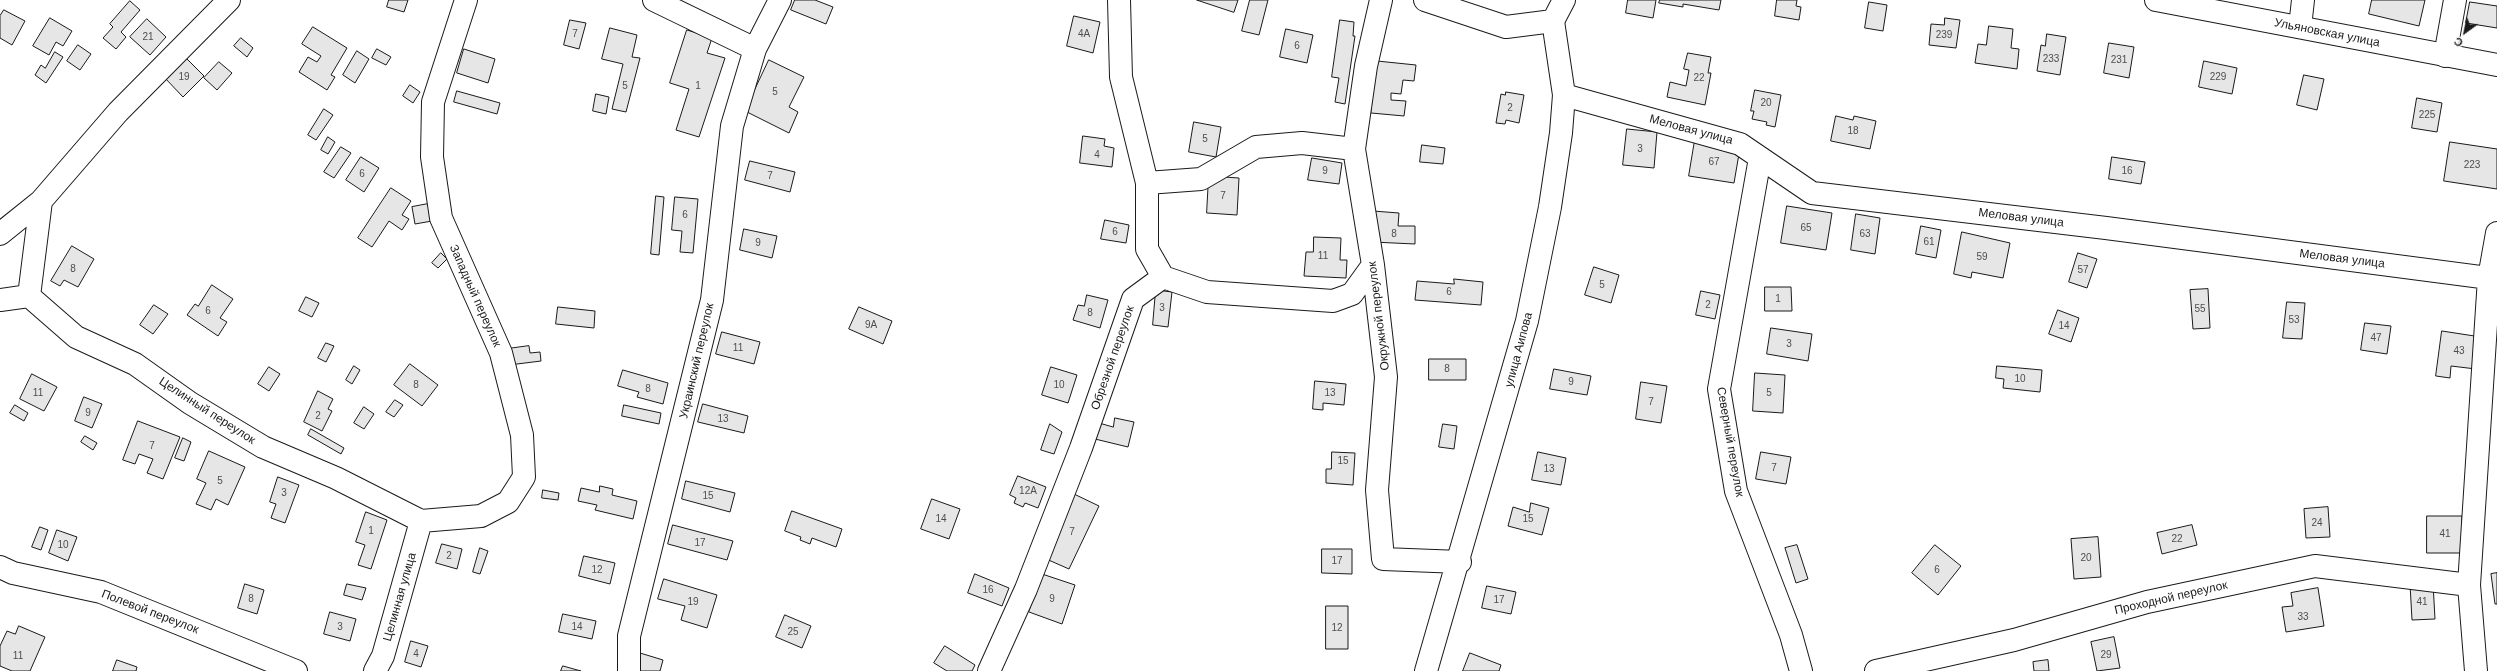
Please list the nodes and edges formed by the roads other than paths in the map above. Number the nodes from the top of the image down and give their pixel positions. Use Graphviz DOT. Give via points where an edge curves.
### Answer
graph roads {
  1 [pos="229,0"];
  2 [pos="466,0"];
  3 [pos="654,0"];
  4 [pos="780,0"];
  5 [pos="1119,0"];
  6 [pos="1381,0"];
  7 [pos="1425,0"];
  8 [pos="1564,0"];
  9 [pos="2156,0"];
  10 [pos="2303,0"];
  11 [pos="2455,0"];
  12 [pos="1553,21"];
  13 [pos="2300,27"];
  14 [pos="755,49"];
  15 [pos="2445,56"];
  16 [pos="2497,65"];
  17 [pos="1564,95"];
  18 [pos="1354,149"];
  19 [pos="1760,158"];
  20 [pos="1147,183"];
  21 [pos="41,201"];
  22 [pos="2497,233"];
  23 [pos="0,234"];
  24 [pos="1373,265"];
  25 [pos="1163,277"];
  26 [pos="2493,279"];
  27 [pos="29,296"];
  28 [pos="0,300"];
  29 [pos="422,522"];
  30 [pos="1460,562"];
  31 [pos="0,567"];
  32 [pos="2469,585"];
  33 [pos="384,666"];
  34 [pos="296,671"];
  35 [pos="629,671"];
  36 [pos="989,671"];
  37 [pos="1426,671"];
  38 [pos="1801,671"];
  39 [pos="1876,671"];
  40 [pos="2476,671"];
  1 -- 21 [label="street" via="118,112"];
  2 -- 29 [label="street, Западный переулок" via="434,102 432,157 441,218 501,353 522,435 524,477 508,502 481,516"];
  3 -- 14 [label="street"];
  4 -- 14 [label="street, Украинский переулок"];
  5 -- 20 [label="street" via="1121,77"];
  6 -- 18 [label="street, Окружной переулок" via="1366,66"];
  7 -- 12 [label="street" via="1506,27"];
  8 -- 12 [label="street"];
  9 -- 13 [label="street, Ульяновская улица"];
  10 -- 13 [label="street"];
  11 -- 15 [label="street"];
  12 -- 17 [label="street, улица Аипова"];
  13 -- 15 [label="street, Ульяновская улица"];
  14 -- 35 [label="street, Украинский переулок" via="732,126 712,300 629,636"];
  15 -- 16 [label="street, Ульяновская улица"];
  17 -- 19 [label="street, Меловая улица" via="1740,144"];
  17 -- 30 [label="street, улица Аипова" via="1550,207 1527,321"];
  18 -- 20 [label="street" via="1302,143 1256,147 1201,179"];
  18 -- 24 [label="street, Окружной переулок"];
  19 -- 26 [label="street, Меловая улица" via="1812,193 2106,228"];
  19 -- 38 [label="street, Северный переулок" via="1719,389 1736,491 1791,635"];
  20 -- 25 [label="street" via="1147,249"];
  21 -- 23 [label="street"];
  21 -- 27 [label="street"];
  22 -- 26 [label="street"];
  24 -- 25 [label="street" via="1352,294 1333,301 1207,292"];
  24 -- 30 [label="street, Окружной переулок" via="1386,376 1378,490 1383,559"];
  25 -- 36 [label="street, Обрезной переулок" via="1133,299 1081,448 1026,589"];
  26 -- 32 [label="street"];
  27 -- 28 [label="street"];
  27 -- 29 [label="street, Целинный переулок" via="76,337 135,364 190,403 263,447 336,478"];
  29 -- 33 [label="street, Целинная улица"];
  30 -- 37 [label="street, улица Аипова"];
  31 -- 34 [label="street, Полевой переулок" via="13,573 101,592"];
  32 -- 39 [label="street, Проходной переулок" via="2315,566 2147,602 2014,640"];
  32 -- 40 [label="street"];
}
